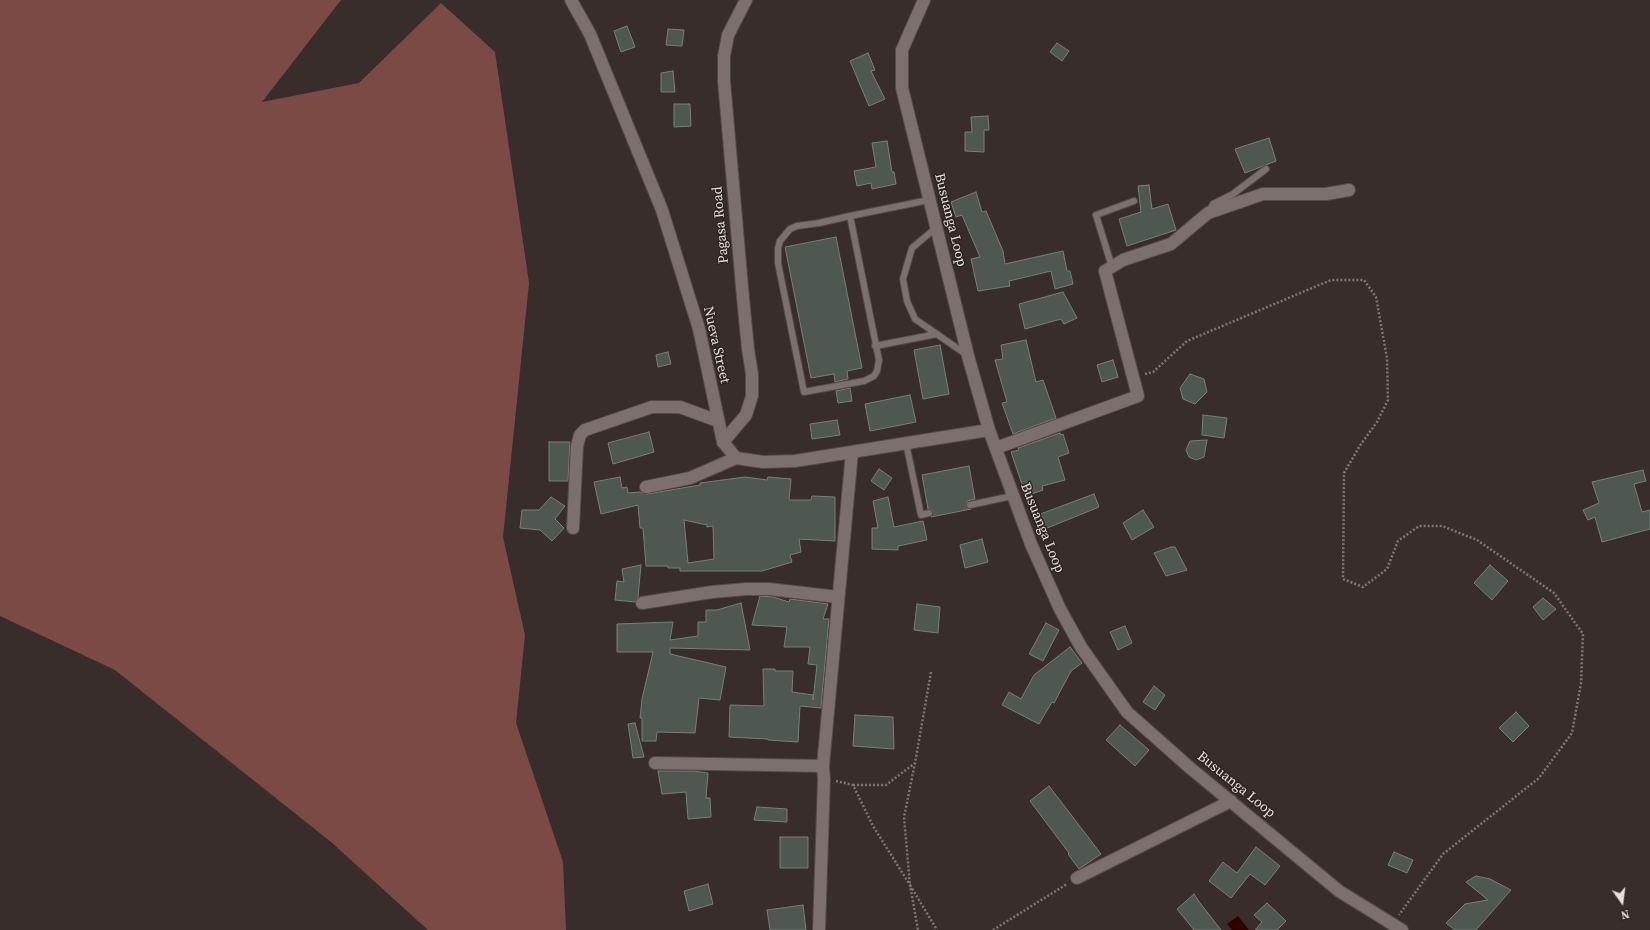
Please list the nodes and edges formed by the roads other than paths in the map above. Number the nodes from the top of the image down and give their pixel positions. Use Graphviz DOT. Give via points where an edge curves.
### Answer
graph roads {
  1 [pos="571,0"];
  2 [pos="746,0"];
  3 [pos="924,0"];
  4 [pos="1266,170"];
  5 [pos="1349,190"];
  6 [pos="929,200"];
  7 [pos="1134,201"];
  8 [pos="1208,212"];
  9 [pos="850,216"];
  10 [pos="937,227"];
  11 [pos="1112,267"];
  12 [pos="937,334"];
  13 [pos="875,346"];
  14 [pos="968,356"];
  15 [pos="718,421"];
  16 [pos="989,430"];
  17 [pos="723,442"];
  18 [pos="906,443"];
  19 [pos="996,448"];
  20 [pos="852,452"];
  21 [pos="736,458"];
  22 [pos="646,487"];
  23 [pos="1012,496"];
  24 [pos="970,505"];
  25 [pos="929,514"];
  26 [pos="573,528"];
  27 [pos="838,597"];
  28 [pos="642,603"];
  29 [pos="655,762"];
  30 [pos="823,766"];
  31 [pos="1231,801"];
  32 [pos="1077,878"];
  33 [pos="1397,927"];
  34 [pos="819,930"];
  1 -- 15 [label="street, Nueva Street" via="590,34 662,210 699,329"];
  2 -- 17 [label="street, Pagasa Road" via="728,35 724,56 724,81 752,396 746,415"];
  3 -- 6 [label="street, Busuanga Loop" via="902,50 902,88"];
  4 -- 8 [label="lane" via="1233,194 1213,204"];
  5 -- 8 [label="street" via="1326,194 1263,194"];
  6 -- 9 [label="lane"];
  6 -- 10 [label="street, Busuanga Loop"];
  7 -- 11 [label="lane" via="1096,215"];
  8 -- 11 [label="street" via="1172,244 1123,260"];
  9 -- 13 [label="lane"];
  9 -- 13 [label="lane" via="797,226 784,235 778,248 778,263 804,392 870,379 879,366"];
  10 -- 12 [label="lane" via="912,248 903,279 907,301 915,320"];
  10 -- 14 [label="street, Busuanga Loop"];
  11 -- 19 [label="street" via="1105,271 1138,396"];
  12 -- 13 [label="lane"];
  12 -- 14 [label="lane"];
  14 -- 16 [label="street, Busuanga Loop"];
  15 -- 17 [label="street, Nueva Street"];
  15 -- 26 [label="street" via="680,407 652,407 585,430 580,435 577,446"];
  16 -- 18 [label="street"];
  16 -- 19 [label="street, Busuanga Loop"];
  17 -- 21 [label="street, Nueva Street"];
  18 -- 20 [label="street"];
  18 -- 25 [label="lane" via="921,515"];
  19 -- 23 [label="street, Busuanga Loop"];
  20 -- 21 [label="street" via="795,461 763,462"];
  20 -- 27 [label="street"];
  21 -- 22 [label="street" via="690,478"];
  23 -- 24 [label="lane"];
  23 -- 31 [label="street, Busuanga Loop" via="1060,609 1107,686 1127,712"];
  27 -- 28 [label="street" via="746,589"];
  27 -- 30 [label="street"];
  29 -- 30 [label="street"];
  30 -- 34 [label="street"];
  31 -- 32 [label="street"];
  31 -- 33 [label="street, Busuanga Loop" via="1339,891"];
}
